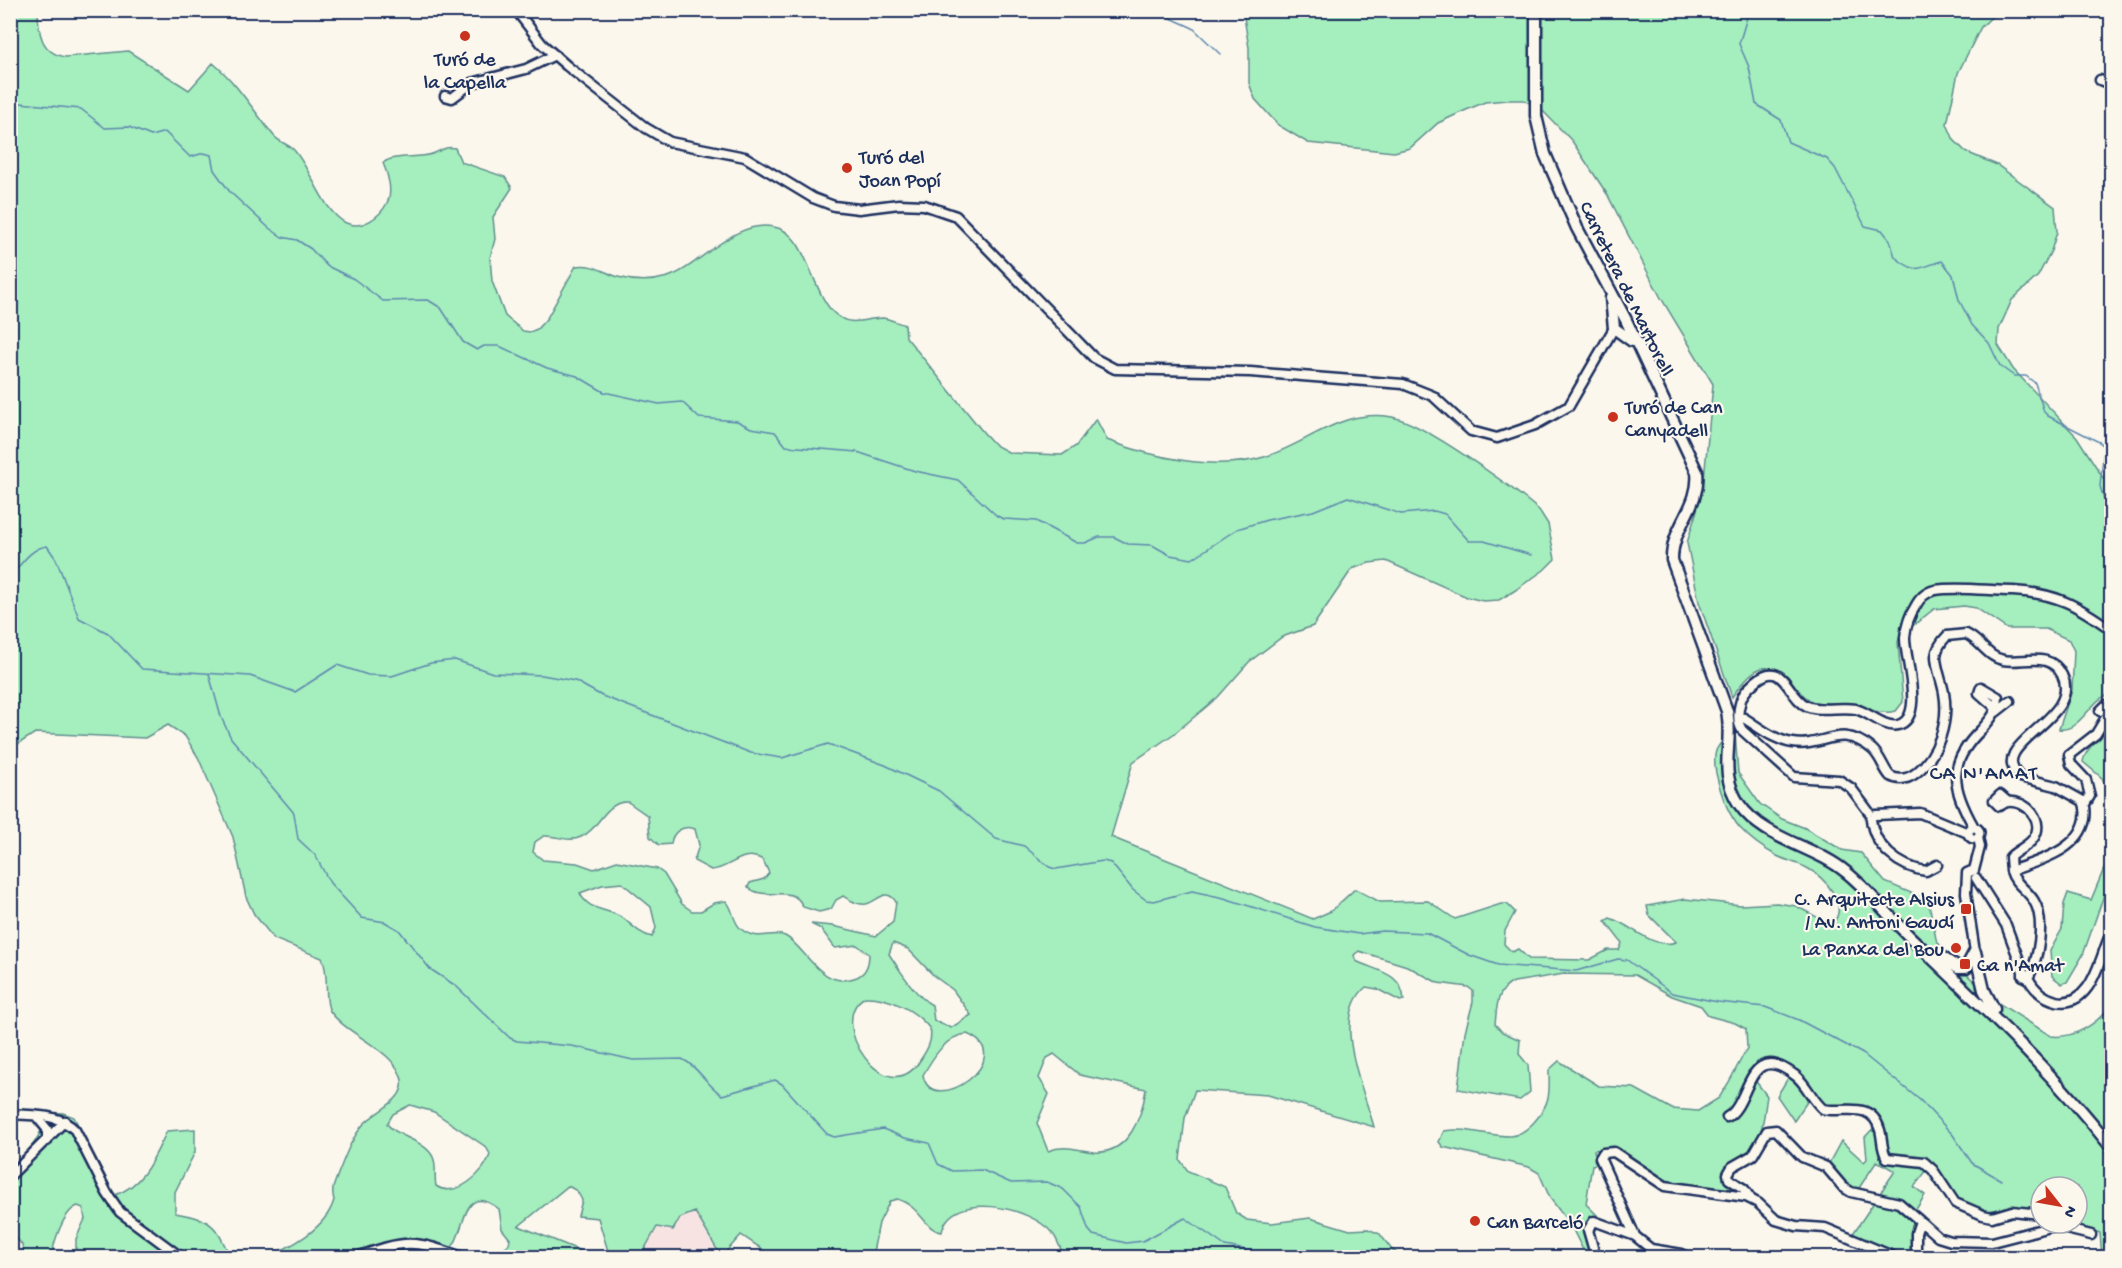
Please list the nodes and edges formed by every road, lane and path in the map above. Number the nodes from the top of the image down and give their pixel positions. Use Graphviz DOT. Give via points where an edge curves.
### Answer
graph roads {
  1 [pos="516,10"];
  2 [pos="1536,10"];
  3 [pos="555,55"];
  4 [pos="2100,80"];
  5 [pos="2112,85"];
  6 [pos="445,96"];
  7 [pos="1610,284"];
  8 [pos="1626,320"];
  9 [pos="1616,326"];
  10 [pos="1637,331"];
  11 [pos="1638,346"];
  12 [pos="1688,451"];
  13 [pos="2112,630"];
  14 [pos="2010,701"];
  15 [pos="2100,711"];
  16 [pos="1743,714"];
  17 [pos="2007,802"];
  18 [pos="2085,804"];
  19 [pos="1872,815"];
  20 [pos="1971,830"];
  21 [pos="1937,865"];
  22 [pos="2011,871"];
  23 [pos="1973,876"];
  24 [pos="1866,890"];
  25 [pos="2112,931"];
  26 [pos="1975,952"];
  27 [pos="1940,956"];
  28 [pos="1973,970"];
  29 [pos="1948,974"];
  30 [pos="2027,974"];
  31 [pos="1965,982"];
  32 [pos="1974,998"];
  33 [pos="1994,1009"];
  34 [pos="2062,1085"];
  35 [pos="10,1114"];
  36 [pos="1727,1117"];
  37 [pos="55,1124"];
  38 [pos="2112,1148"];
  39 [pos="10,1176"];
  40 [pos="1752,1199"];
  41 [pos="2029,1213"];
  42 [pos="1920,1221"];
  43 [pos="2029,1231"];
  44 [pos="1635,1236"];
  45 [pos="182,1257"];
  46 [pos="354,1257"];
  47 [pos="465,1257"];
  48 [pos="1596,1257"];
  49 [pos="1687,1257"];
  50 [pos="1897,1257"];
  51 [pos="1916,1257"];
  1 -- 3 [label="street"];
  2 -- 7 [label="main road, Carretera de Martorell" via="1536,116 1545,154 1577,228"];
  3 -- 6 [label="street" via="526,69 472,83 452,98"];
  3 -- 9 [label="street" via="646,128 670,142 745,157 813,198 834,206 859,209 924,205 956,216 1094,358 1115,369 1250,372 1403,384 1433,396 1471,431 1497,438 1528,429 1569,406"];
  4 -- 5 [label="street"];
  7 -- 8 [label="main road, Carretera de Martorell"];
  7 -- 9 [label="main road"];
  7 -- 10 [label="main road"];
  8 -- 9 [label="main road" via="1618,316"];
  8 -- 10 [label="main road"];
  8 -- 11 [label="main road, Carretera de Martorell"];
  9 -- 11 [label="main road"];
  10 -- 12 [label="main road"];
  11 -- 12 [label="main road, Carretera de Martorell"];
  12 -- 24 [label="main road, Carretera de Martorell" via="1697,472 1697,490 1676,535 1672,560 1727,711 1726,768 1730,786 1753,820 1825,857"];
  13 -- 16 [label="street" via="2073,603 2056,597 2029,592 1935,590 1913,609 1905,638 1913,708 1908,718 1896,725 1856,709 1810,707 1800,702 1783,678 1772,674 1747,690 1741,699"];
  14 -- 20 [label="street" via="1996,711 1971,741 1956,766 1955,785"];
  15 -- 18 [label="street" via="2106,705 2111,709 2096,734 2069,755 2071,764 2086,780 2090,796"];
  16 -- 18 [label="street" via="1753,717 1758,728 1774,737 1797,744 1828,736 1853,739 1872,749 1890,776 1906,778 1930,758 1943,728 1946,703 1937,665 1938,647 1947,636 1966,634 1997,658 2038,659 2061,673 2064,693 2058,709 2014,750 2012,762 2020,777 2065,789"];
  16 -- 19 [label="street" via="1742,725 1750,736 1794,777 1832,778 1844,783"];
  17 -- 22 [label="street" via="2026,807 2036,817 2037,825 2032,840 2010,856"];
  18 -- 22 [label="street" via="2084,823 2070,844"];
  19 -- 20 [label="street" via="1920,813"];
  19 -- 21 [label="street" via="1877,840 1899,861 1930,871"];
  20 -- 23 [label="street" via="1972,838 1978,837 1980,846"];
  22 -- 30 [label="street" via="2033,898 2039,918 2036,960"];
  23 -- 26 [label="street" via="1966,893"];
  23 -- 30 [label="street" via="2006,925"];
  24 -- 27 [label="main road"];
  24 -- 29 [label="main road, Carretera de Martorell"];
  25 -- 30 [label="street" via="2093,980 2075,999 2051,999 2035,989"];
  26 -- 28 [label="main road"];
  27 -- 28 [label="main road" via="1958,968"];
  27 -- 31 [label="main road"];
  28 -- 31 [label="main road"];
  28 -- 31 [label="main road" via="1976,981"];
  28 -- 33 [label="main road"];
  29 -- 31 [label="main road"];
  29 -- 32 [label="main road, Carretera de Martorell"];
  31 -- 32 [label="main road"];
  31 -- 33 [label="main road"];
  32 -- 34 [label="main road, Carretera de Martorell"];
  33 -- 34 [label="main road" via="2035,1049"];
  34 -- 38 [label="main road, Carretera de Martorell"];
  35 -- 37 [label="street" via="36,1116"];
  36 -- 41 [label="street" via="1737,1109 1756,1071 1762,1066 1777,1067 1799,1079 1822,1109 1855,1108 1872,1117 1881,1131 1887,1158 1924,1162 1934,1170 1954,1203 1988,1217 2008,1211"];
  37 -- 39 [label="street" via="46,1142"];
  37 -- 45 [label="street" via="75,1130 120,1212"];
  40 -- 42 [label="street" via="1728,1174 1732,1167 1753,1155 1767,1131 1773,1129 1802,1157 1826,1167 1843,1188 1899,1203"];
  40 -- 44 [label="street" via="1720,1192 1671,1189 1614,1152 1603,1152 1600,1158"];
  40 -- 50 [label="street" via="1776,1220 1825,1228"];
  42 -- 43 [label="street" via="1940,1238 1957,1241 1992,1242"];
  42 -- 51 [label="street" via="1916,1229"];
  44 -- 48 [label="street" via="1594,1221 1588,1230"];
  44 -- 49 [label="street" via="1652,1249"];
  46 -- 47 [label="street" via="399,1243 421,1242"];
}
